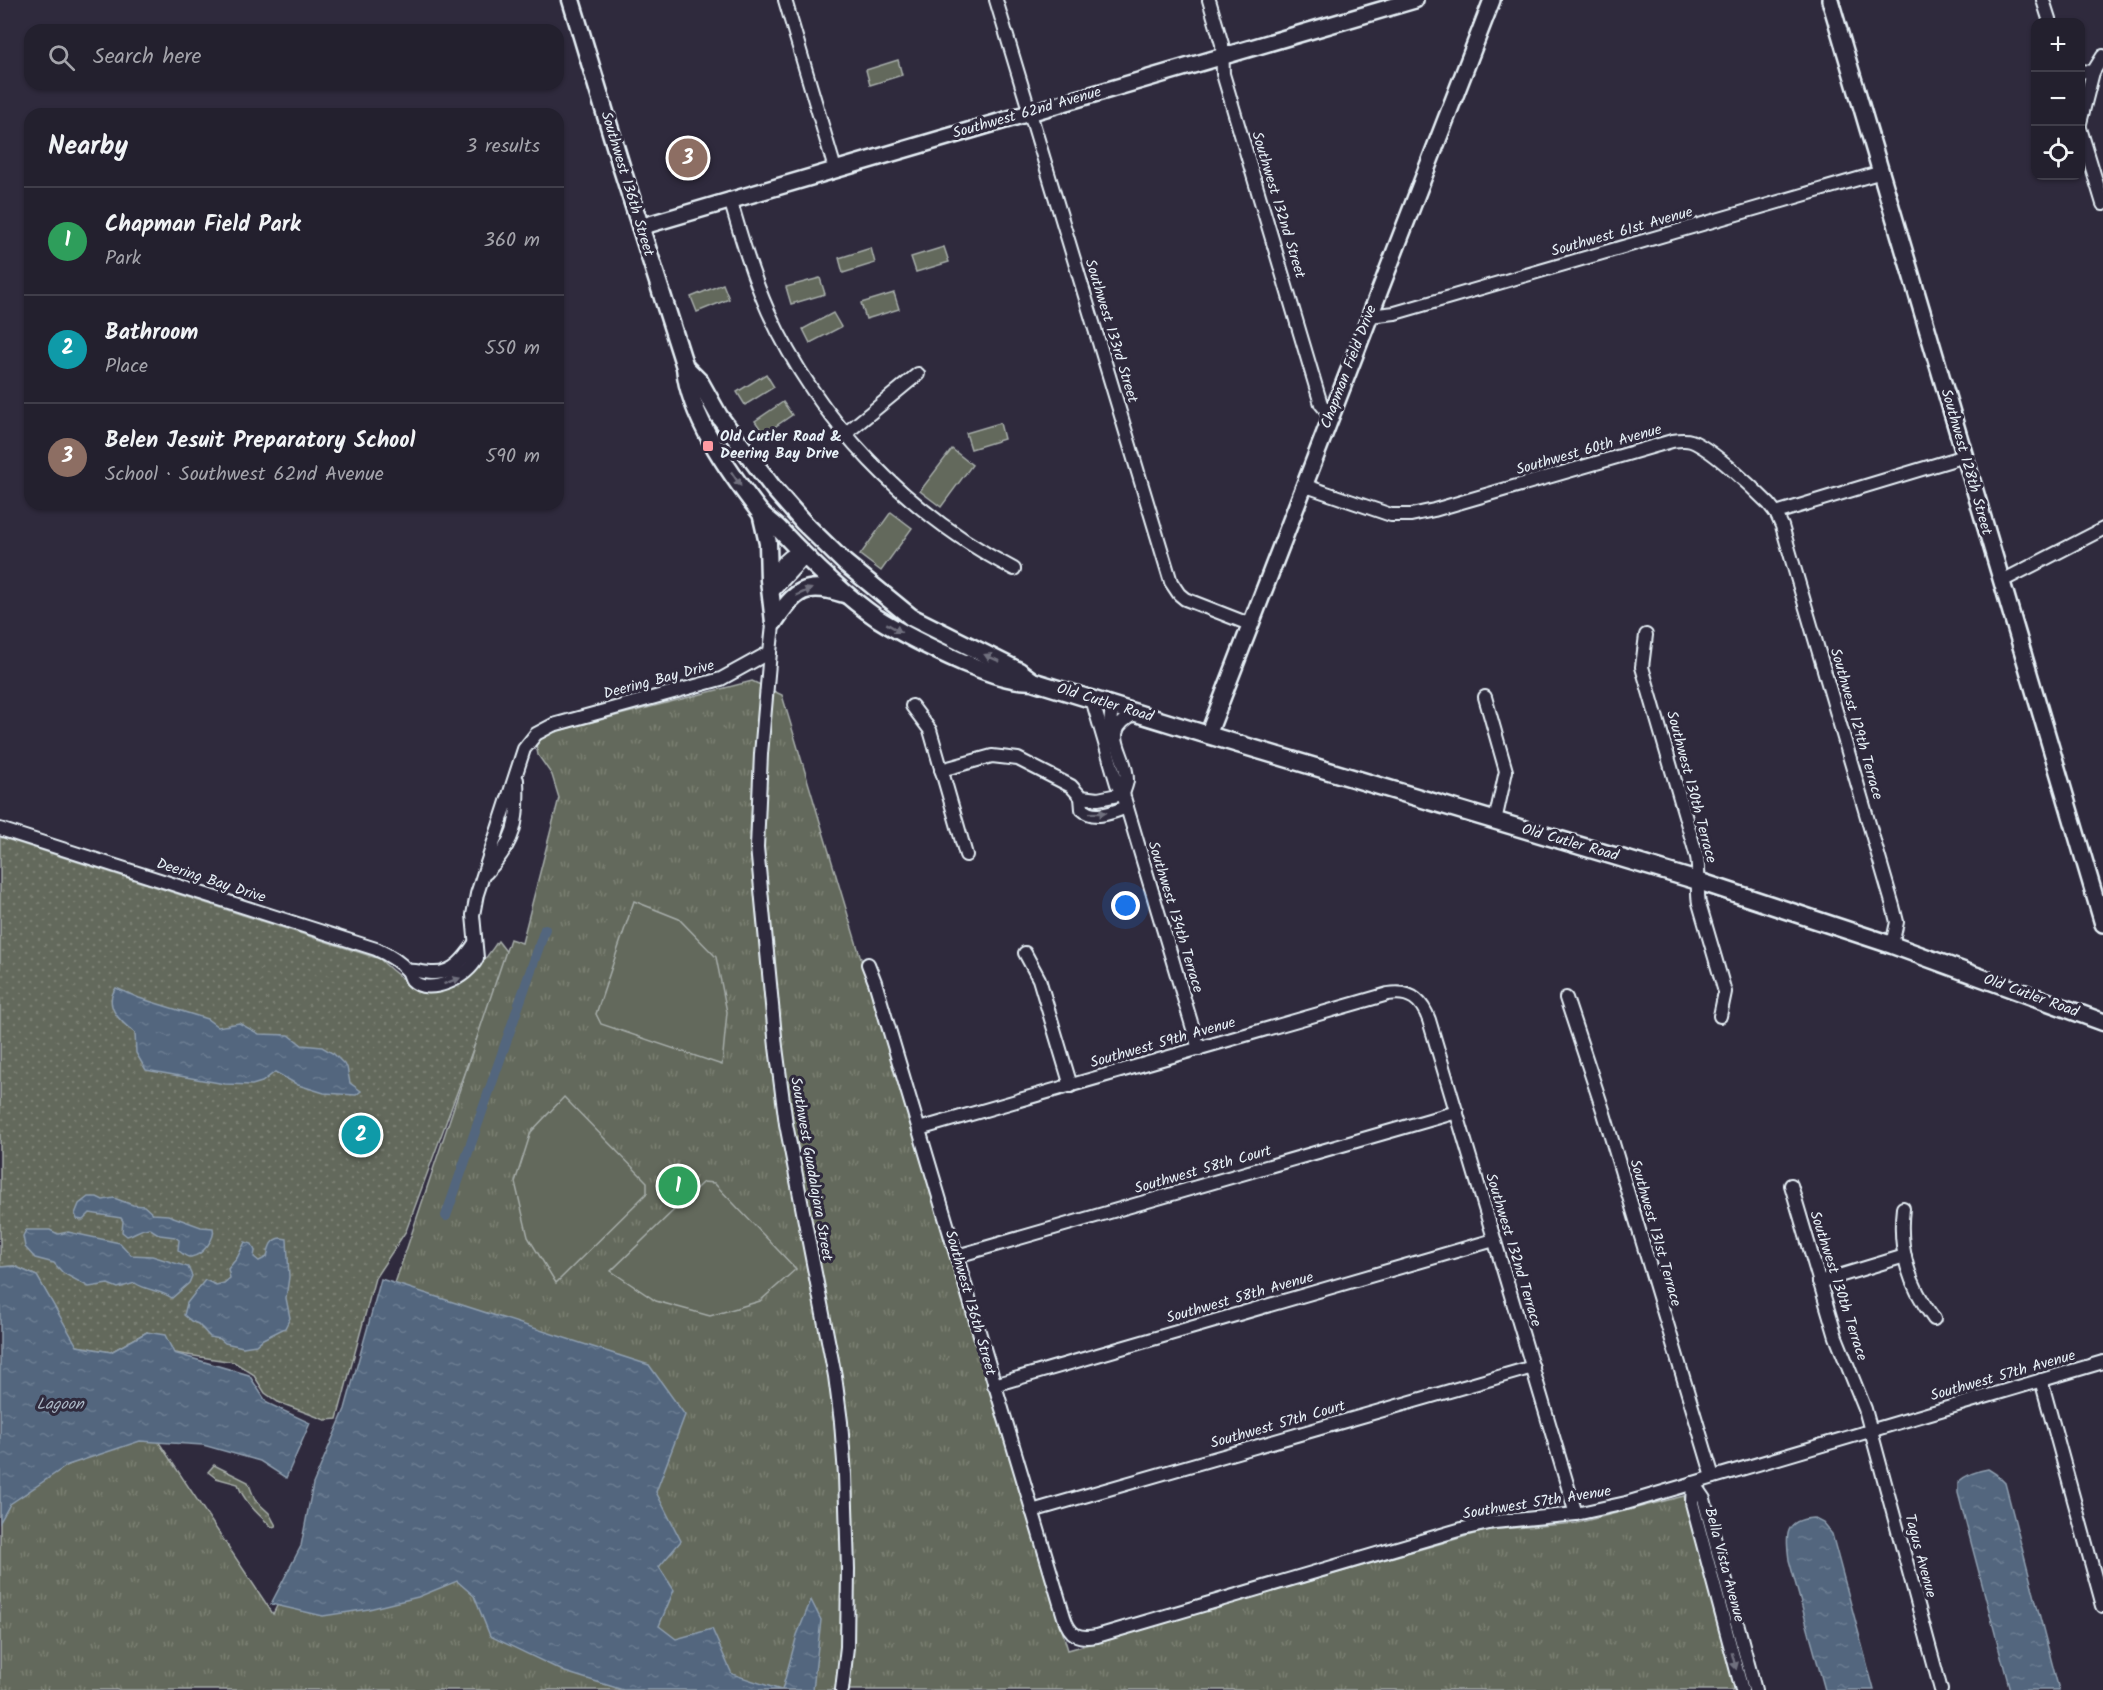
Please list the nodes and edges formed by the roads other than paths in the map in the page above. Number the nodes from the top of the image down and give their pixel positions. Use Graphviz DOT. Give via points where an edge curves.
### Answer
graph roads {
  1 [pos="571,0"];
  2 [pos="785,0"];
  3 [pos="996,0"];
  4 [pos="1209,0"];
  5 [pos="1414,0"];
  6 [pos="1492,0"];
  7 [pos="1830,0"];
  8 [pos="2043,0"];
  9 [pos="2049,18"];
  10 [pos="1223,56"];
  11 [pos="2103,56"];
  12 [pos="2087,71"];
  13 [pos="2085,86"];
  14 [pos="1030,113"];
  15 [pos="2080,126"];
  16 [pos="835,169"];
  17 [pos="1882,172"];
  18 [pos="730,199"];
  19 [pos="2103,204"];
  20 [pos="640,226"];
  21 [pos="1369,316"];
  22 [pos="685,367"];
  23 [pos="918,374"];
  24 [pos="719,416"];
  25 [pos="1330,416"];
  26 [pos="845,434"];
  27 [pos="1965,456"];
  28 [pos="1303,485"];
  29 [pos="761,513"];
  30 [pos="1776,513"];
  31 [pos="2103,529"];
  32 [pos="816,536"];
  33 [pos="799,552"];
  34 [pos="1014,569"];
  35 [pos="2002,581"];
  36 [pos="845,594"];
  37 [pos="911,617"];
  38 [pos="774,622"];
  39 [pos="1249,624"];
  40 [pos="1646,635"];
  41 [pos="770,652"];
  42 [pos="1032,681"];
  43 [pos="1485,697"];
  44 [pos="1092,699"];
  45 [pos="1112,705"];
  46 [pos="912,706"];
  47 [pos="1137,713"];
  48 [pos="1208,735"];
  49 [pos="1117,746"];
  50 [pos="941,770"];
  51 [pos="1123,794"];
  52 [pos="1080,797"];
  53 [pos="1127,807"];
  54 [pos="1495,820"];
  55 [pos="0,829"];
  56 [pos="966,855"];
  57 [pos="1698,880"];
  58 [pos="2103,924"];
  59 [pos="1892,945"];
  60 [pos="1025,953"];
  61 [pos="868,964"];
  62 [pos="1415,997"];
  63 [pos="1566,998"];
  64 [pos="1720,1016"];
  65 [pos="2103,1022"];
  66 [pos="1199,1049"];
  67 [pos="1071,1086"];
  68 [pos="1457,1112"];
  69 [pos="920,1129"];
  70 [pos="1791,1185"];
  71 [pos="1903,1208"];
  72 [pos="1494,1240"];
  73 [pos="957,1256"];
  74 [pos="1905,1257"];
  75 [pos="1819,1282"];
  76 [pos="1934,1319"];
  77 [pos="2103,1362"];
  78 [pos="1533,1367"];
  79 [pos="2041,1380"];
  80 [pos="994,1385"];
  81 [pos="1871,1430"];
  82 [pos="1713,1477"];
  83 [pos="1694,1483"];
  84 [pos="1032,1511"];
  85 [pos="1576,1514"];
  86 [pos="2103,1606"];
  87 [pos="1077,1637"];
  88 [pos="842,1690"];
  89 [pos="1742,1690"];
  90 [pos="1755,1690"];
  91 [pos="1941,1690"];
  1 -- 20 [label="main road, Southwest 136th Street"];
  2 -- 16 [label="street"];
  3 -- 14 [label="street, Southwest 133rd Street"];
  4 -- 10 [label="street, Southwest 132nd Street"];
  5 -- 10 [label="street, Southwest 62nd Avenue"];
  6 -- 21 [label="street, Chapman Field Drive"];
  7 -- 17 [label="street, Southwest 128th Street"];
  8 -- 9 [label="street"];
  10 -- 14 [label="street, Southwest 62nd Avenue"];
  10 -- 25 [label="street, Southwest 132nd Street" via="1223,74 1321,404"];
  11 -- 12 [label="street"];
  12 -- 13 [label="street"];
  14 -- 16 [label="street, Southwest 62nd Avenue"];
  14 -- 39 [label="street, Southwest 133rd Street" via="1171,582 1185,599"];
  15 -- 19 [label="street"];
  16 -- 18 [label="street, Southwest 62nd Avenue"];
  17 -- 21 [label="street, Southwest 61st Avenue" via="1406,310"];
  17 -- 27 [label="street, Southwest 128th Street"];
  18 -- 20 [label="street, Southwest 62nd Avenue"];
  18 -- 26 [label="street" via="754,276 776,327"];
  20 -- 22 [label="main road, Southwest 136th Street"];
  21 -- 25 [label="street, Chapman Field Drive"];
  22 -- 24 [label="main road, Southwest 136th Street" via="700,382"];
  22 -- 29 [label="main road, Southwest 136th Street, one-way" via="686,383 697,410 723,459"];
  23 -- 26 [label="street"];
  24 -- 32 [label="main road, Southwest 136th Street" via="774,489"];
  24 -- 33 [label="main road" via="748,470 796,529 801,541"];
  25 -- 28 [label="street, Chapman Field Drive"];
  26 -- 34 [label="street" via="928,514"];
  27 -- 30 [label="street"];
  27 -- 35 [label="street, Southwest 128th Street"];
  28 -- 30 [label="street, Southwest 60th Avenue" via="1382,513 1411,515 1663,443 1686,440 1712,454"];
  28 -- 39 [label="street, Chapman Field Drive"];
  29 -- 33 [label="main road, Southwest 136th Street"];
  29 -- 38 [label="main road" via="768,543"];
  30 -- 59 [label="street, Southwest 129th Terrace" via="1788,541 1893,906 1897,922"];
  31 -- 35 [label="street"];
  32 -- 37 [label="main road, Old Cutler Road"];
  33 -- 36 [label="main road, Old Cutler Road"];
  33 -- 37 [label="main road" via="812,550 822,555 873,597"];
  33 -- 38 [label="street" via="799,563 773,591"];
  35 -- 58 [label="street, Southwest 128th Street"];
  38 -- 36 [label="main road, one-way" via="789,601 804,590 816,587"];
  36 -- 42 [label="main road, Old Cutler Road, one-way" via="895,629 951,657 1016,681"];
  42 -- 37 [label="main road, Old Cutler Road, one-way"];
  38 -- 41 [label="street"];
  39 -- 48 [label="street, Chapman Field Drive"];
  40 -- 57 [label="street, Southwest 130th Terrace" via="1642,667 1697,857"];
  41 -- 55 [label="street, Deering Bay Drive" via="721,679 548,726 529,741 474,905 477,958 459,979 445,984 427,985 412,980 408,971 376,949"];
  41 -- 88 [label="street, Southwest Guadalajara Street" via="757,847 786,1124 835,1377 844,1450 848,1607"];
  42 -- 44 [label="main road, Old Cutler Road"];
  43 -- 54 [label="street" via="1506,771"];
  44 -- 45 [label="main road, Old Cutler Road"];
  44 -- 51 [label="street, Southwest 134th Terrace"];
  45 -- 47 [label="main road, Old Cutler Road"];
  45 -- 49 [label="street, Southwest 134th Terrace" via="1111,735"];
  46 -- 50 [label="street" via="930,730"];
  47 -- 48 [label="main road, Old Cutler Road"];
  47 -- 49 [label="street" via="1119,724"];
  48 -- 54 [label="main road, Old Cutler Road"];
  49 -- 51 [label="street, Southwest 134th Terrace" via="1128,781"];
  50 -- 52 [label="street" via="992,756 1012,758 1071,786"];
  50 -- 56 [label="street"];
  51 -- 52 [label="street" via="1098,799"];
  51 -- 53 [label="street, Southwest 134th Terrace"];
  52 -- 53 [label="street, one-way" via="1082,809 1090,815"];
  53 -- 66 [label="street, Southwest 134th Terrace"];
  54 -- 57 [label="main road, Old Cutler Road"];
  57 -- 59 [label="main road, Old Cutler Road"];
  57 -- 64 [label="street, Southwest 130th Terrace" via="1699,903 1725,992"];
  59 -- 65 [label="main road, Old Cutler Road"];
  60 -- 67 [label="street" via="1039,979"];
  61 -- 69 [label="street, Southwest 136th Street"];
  62 -- 66 [label="street, Southwest 59th Avenue" via="1388,994"];
  62 -- 68 [label="street, Southwest 132nd Terrace" via="1427,1014"];
  63 -- 82 [label="street, Southwest 131st Terrace"];
  66 -- 67 [label="street, Southwest 59th Avenue"];
  67 -- 69 [label="street, Southwest 59th Avenue"];
  68 -- 72 [label="street, Southwest 132nd Terrace"];
  68 -- 73 [label="street, Southwest 58th Court"];
  69 -- 73 [label="street, Southwest 136th Street"];
  70 -- 75 [label="street, Southwest 130th Terrace"];
  71 -- 74 [label="street"];
  72 -- 78 [label="street, Southwest 132nd Terrace"];
  72 -- 80 [label="street, Southwest 58th Avenue"];
  73 -- 80 [label="street, Southwest 136th Street"];
  74 -- 75 [label="street"];
  74 -- 76 [label="street" via="1916,1293"];
  75 -- 81 [label="street, Southwest 130th Terrace"];
  77 -- 79 [label="street, Southwest 57th Avenue"];
  78 -- 84 [label="street, Southwest 57th Court"];
  78 -- 85 [label="street, Southwest 132nd Terrace"];
  79 -- 81 [label="street, Southwest 57th Avenue"];
  79 -- 86 [label="street"];
  80 -- 84 [label="street, Southwest 136th Street"];
  81 -- 82 [label="street, Southwest 57th Avenue"];
  81 -- 91 [label="street, Tagus Avenue"];
  82 -- 83 [label="street, Southwest 57th Avenue"];
  83 -- 85 [label="street, Southwest 57th Avenue"];
  83 -- 89 [label="street, Bella Vista Avenue, one-way" via="1692,1503"];
  83 -- 90 [label="street, Bella Vista Avenue" via="1704,1499"];
  84 -- 87 [label="street, Southwest 136th Street" via="1066,1623"];
  85 -- 87 [label="street, Southwest 57th Avenue" via="1462,1529 1097,1636"];
}
